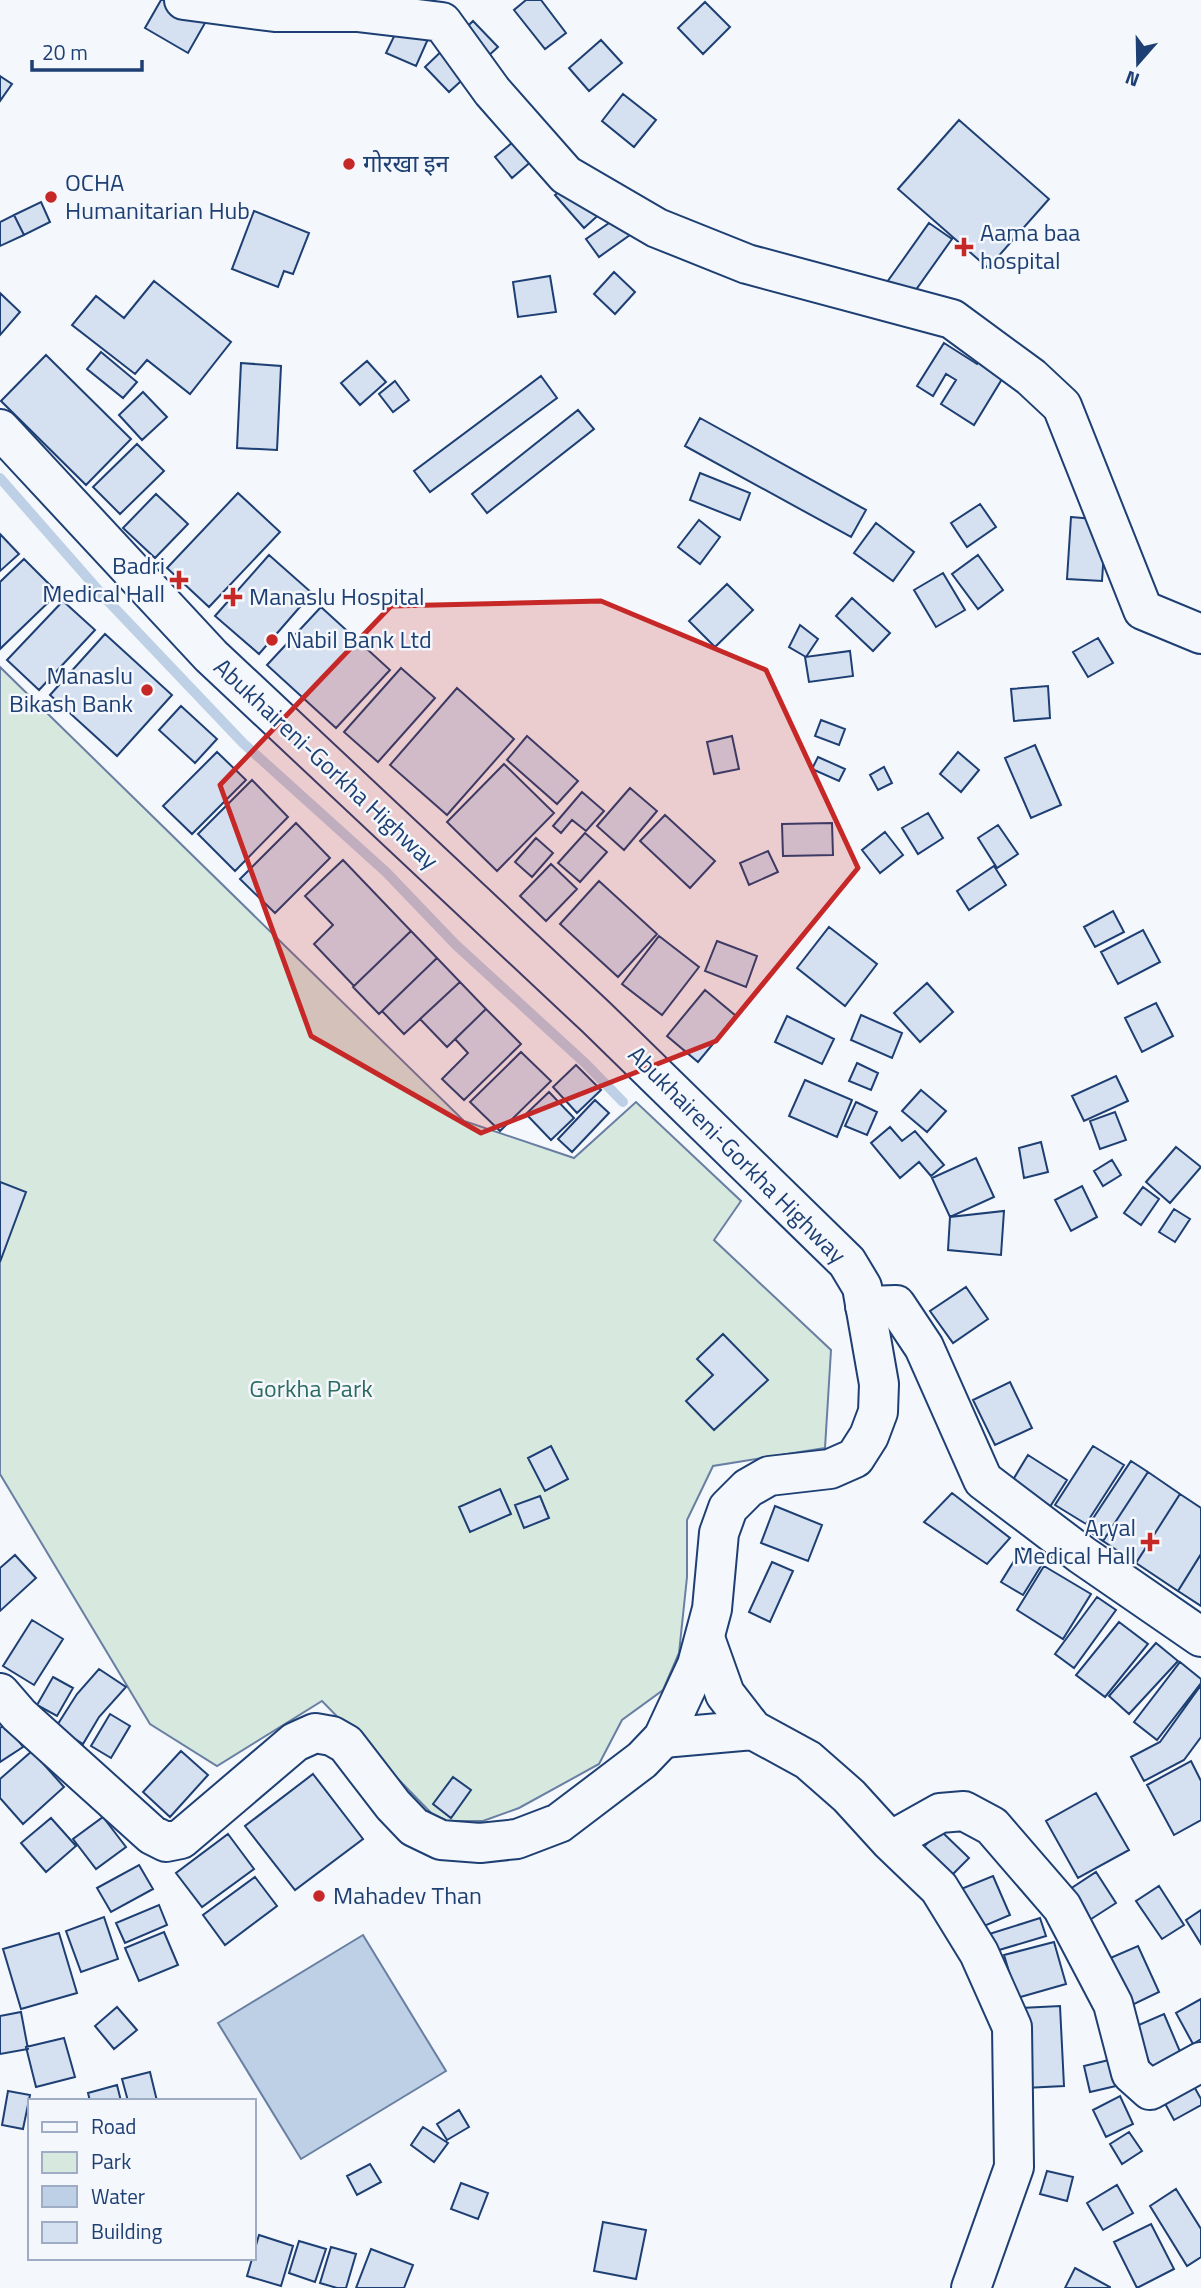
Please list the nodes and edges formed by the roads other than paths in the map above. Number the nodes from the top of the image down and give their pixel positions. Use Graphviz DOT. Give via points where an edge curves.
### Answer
graph roads {
  1 [pos="184,0"];
  2 [pos="0,429"];
  3 [pos="1201,634"];
  4 [pos="865,1306"];
  5 [pos="1201,1637"];
  6 [pos="705,1638"];
  7 [pos="0,1693"];
  8 [pos="753,1730"];
  9 [pos="663,1738"];
  10 [pos="890,1841"];
  11 [pos="1201,2062"];
  12 [pos="971,2288"];
  1 -- 3 [label="street" via="275,12 357,12 442,22 492,91 566,175 657,228 747,264 953,319 1062,406 1143,610"];
  2 -- 4 [label="street, Abukhaireni-Gorkha Highway" via="211,656 596,1017 847,1262 862,1287"];
  4 -- 5 [label="street" via="896,1306 924,1347 984,1480"];
  4 -- 6 [label="street, Abukhaireni-Gorkha Highway" via="879,1384 878,1412 869,1436 855,1458 830,1469 769,1476 728,1508 719,1533"];
  6 -- 8 [label="street" via="725,1694"];
  6 -- 9 [label="street, Abukhaireni-Gorkha Highway"];
  7 -- 9 [label="street, Abukhaireni-Gorkha Highway" via="152,1835 166,1842 181,1839 295,1742 315,1733 332,1735 346,1745 414,1827 441,1840 480,1843 517,1839 559,1823 642,1760"];
  8 -- 9 [label="street"];
  8 -- 10 [label="street" via="808,1760"];
  10 -- 11 [label="street" via="940,1813 964,1811 992,1826 1062,1907 1113,2004 1131,2073 1150,2090"];
  10 -- 12 [label="street" via="939,1888 979,1953 1012,2027 1014,2167"];
}
